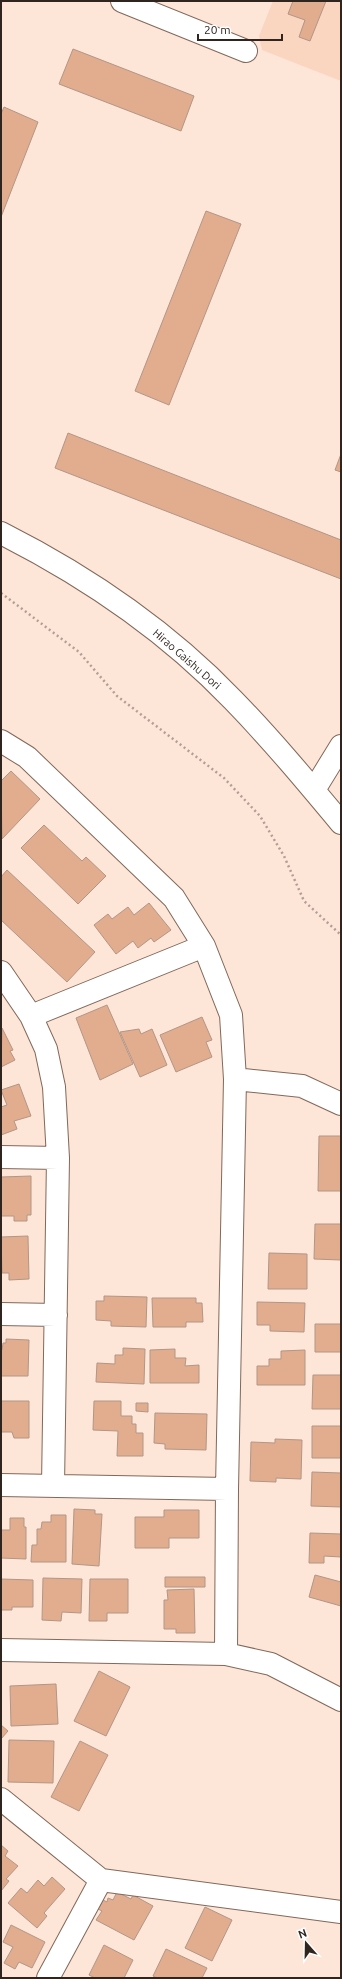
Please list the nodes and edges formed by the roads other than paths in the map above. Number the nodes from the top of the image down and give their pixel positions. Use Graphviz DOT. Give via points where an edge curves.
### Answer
graph roads {
  1 [pos="122,1"];
  2 [pos="246,51"];
  3 [pos="1,533"];
  4 [pos="1,741"];
  5 [pos="341,746"];
  6 [pos="314,790"];
  7 [pos="341,823"];
  8 [pos="204,946"];
  9 [pos="1,972"];
  10 [pos="31,1016"];
  11 [pos="235,1079"];
  12 [pos="341,1104"];
  13 [pos="1,1157"];
  14 [pos="58,1158"];
  15 [pos="1,1314"];
  16 [pos="56,1315"];
  17 [pos="1,1485"];
  18 [pos="54,1486"];
  19 [pos="227,1489"];
  20 [pos="1,1650"];
  21 [pos="226,1654"];
  22 [pos="341,1700"];
  23 [pos="1,1799"];
  24 [pos="101,1880"];
  25 [pos="341,1912"];
  26 [pos="48,1978"];
  1 -- 2 [label="street"];
  3 -- 6 [label="street, Hirao Gaishu Dori" via="46,556 141,618 233,699"];
  4 -- 8 [label="street" via="27,757 174,898"];
  5 -- 6 [label="street"];
  6 -- 7 [label="street, Hirao Gaishu Dori"];
  8 -- 10 [label="street"];
  8 -- 11 [label="street" via="231,1015"];
  9 -- 10 [label="street"];
  10 -- 14 [label="street" via="46,1049 54,1087"];
  11 -- 12 [label="street" via="302,1086"];
  11 -- 19 [label="street"];
  13 -- 14 [label="street"];
  14 -- 16 [label="street"];
  15 -- 16 [label="street"];
  16 -- 18 [label="street"];
  17 -- 18 [label="street"];
  18 -- 19 [label="street"];
  19 -- 21 [label="street"];
  20 -- 21 [label="street"];
  21 -- 22 [label="street" via="271,1664"];
  23 -- 24 [label="street"];
  24 -- 25 [label="street"];
  24 -- 26 [label="street"];
}
